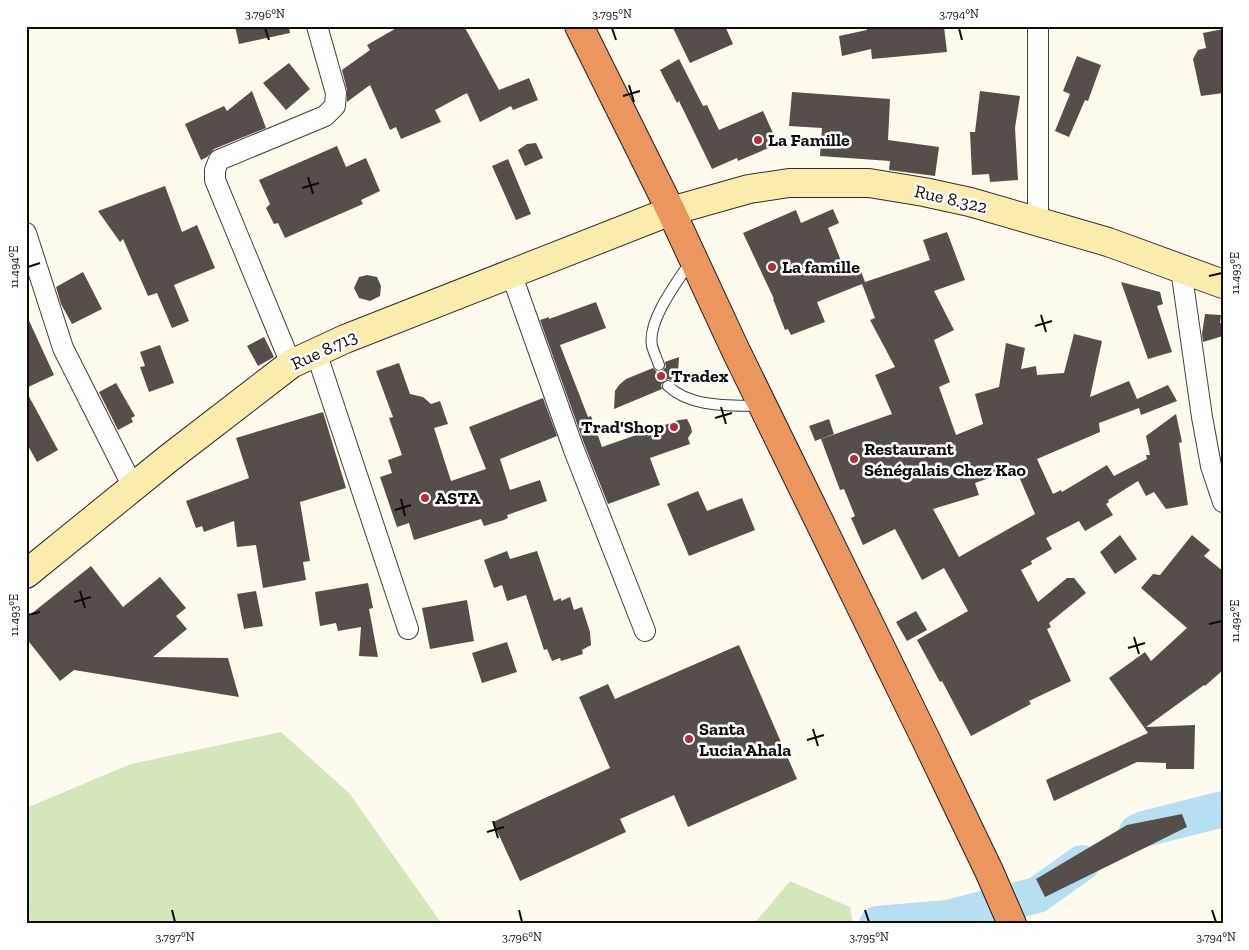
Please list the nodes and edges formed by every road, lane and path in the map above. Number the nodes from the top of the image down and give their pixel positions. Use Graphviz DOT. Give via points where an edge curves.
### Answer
graph roads {
  1 [pos="317,26"];
  2 [pos="579,26"];
  3 [pos="1038,26"];
  4 [pos="670,211"];
  5 [pos="1038,221"];
  6 [pos="26,233"];
  7 [pos="692,258"];
  8 [pos="1181,269"];
  9 [pos="511,274"];
  10 [pos="1223,284"];
  11 [pos="316,352"];
  12 [pos="291,364"];
  13 [pos="659,365"];
  14 [pos="668,386"];
  15 [pos="763,407"];
  16 [pos="133,487"];
  17 [pos="1223,502"];
  18 [pos="26,574"];
  19 [pos="408,629"];
  20 [pos="645,631"];
  21 [pos="1012,924"];
  1 -- 12 [label="street" via="336,92 335,106 325,116 219,160 215,170 215,180"];
  2 -- 4 [label="highway"];
  3 -- 5 [label="street"];
  4 -- 5 [label="main road, Rue 8.322" via="749,189 789,183 869,183 970,202"];
  4 -- 7 [label="highway"];
  4 -- 9 [label="main road, Rue 8.713"];
  5 -- 8 [label="main road, Rue 8.322"];
  6 -- 16 [label="street" via="63,348"];
  7 -- 13 [label="lane" via="655,320 652,345"];
  7 -- 15 [label="highway"];
  8 -- 10 [label="main road, Rue 8.322"];
  8 -- 17 [label="street" via="1202,417 1211,466"];
  9 -- 11 [label="main road, Rue 8.713"];
  9 -- 20 [label="street" via="574,450"];
  11 -- 12 [label="main road, Rue 8.713"];
  11 -- 19 [label="street"];
  12 -- 16 [label="main road, Rue 8.713"];
  14 -- 15 [label="lane" via="675,393 713,404"];
  15 -- 21 [label="highway"];
  16 -- 18 [label="main road, Rue 8.713"];
}
